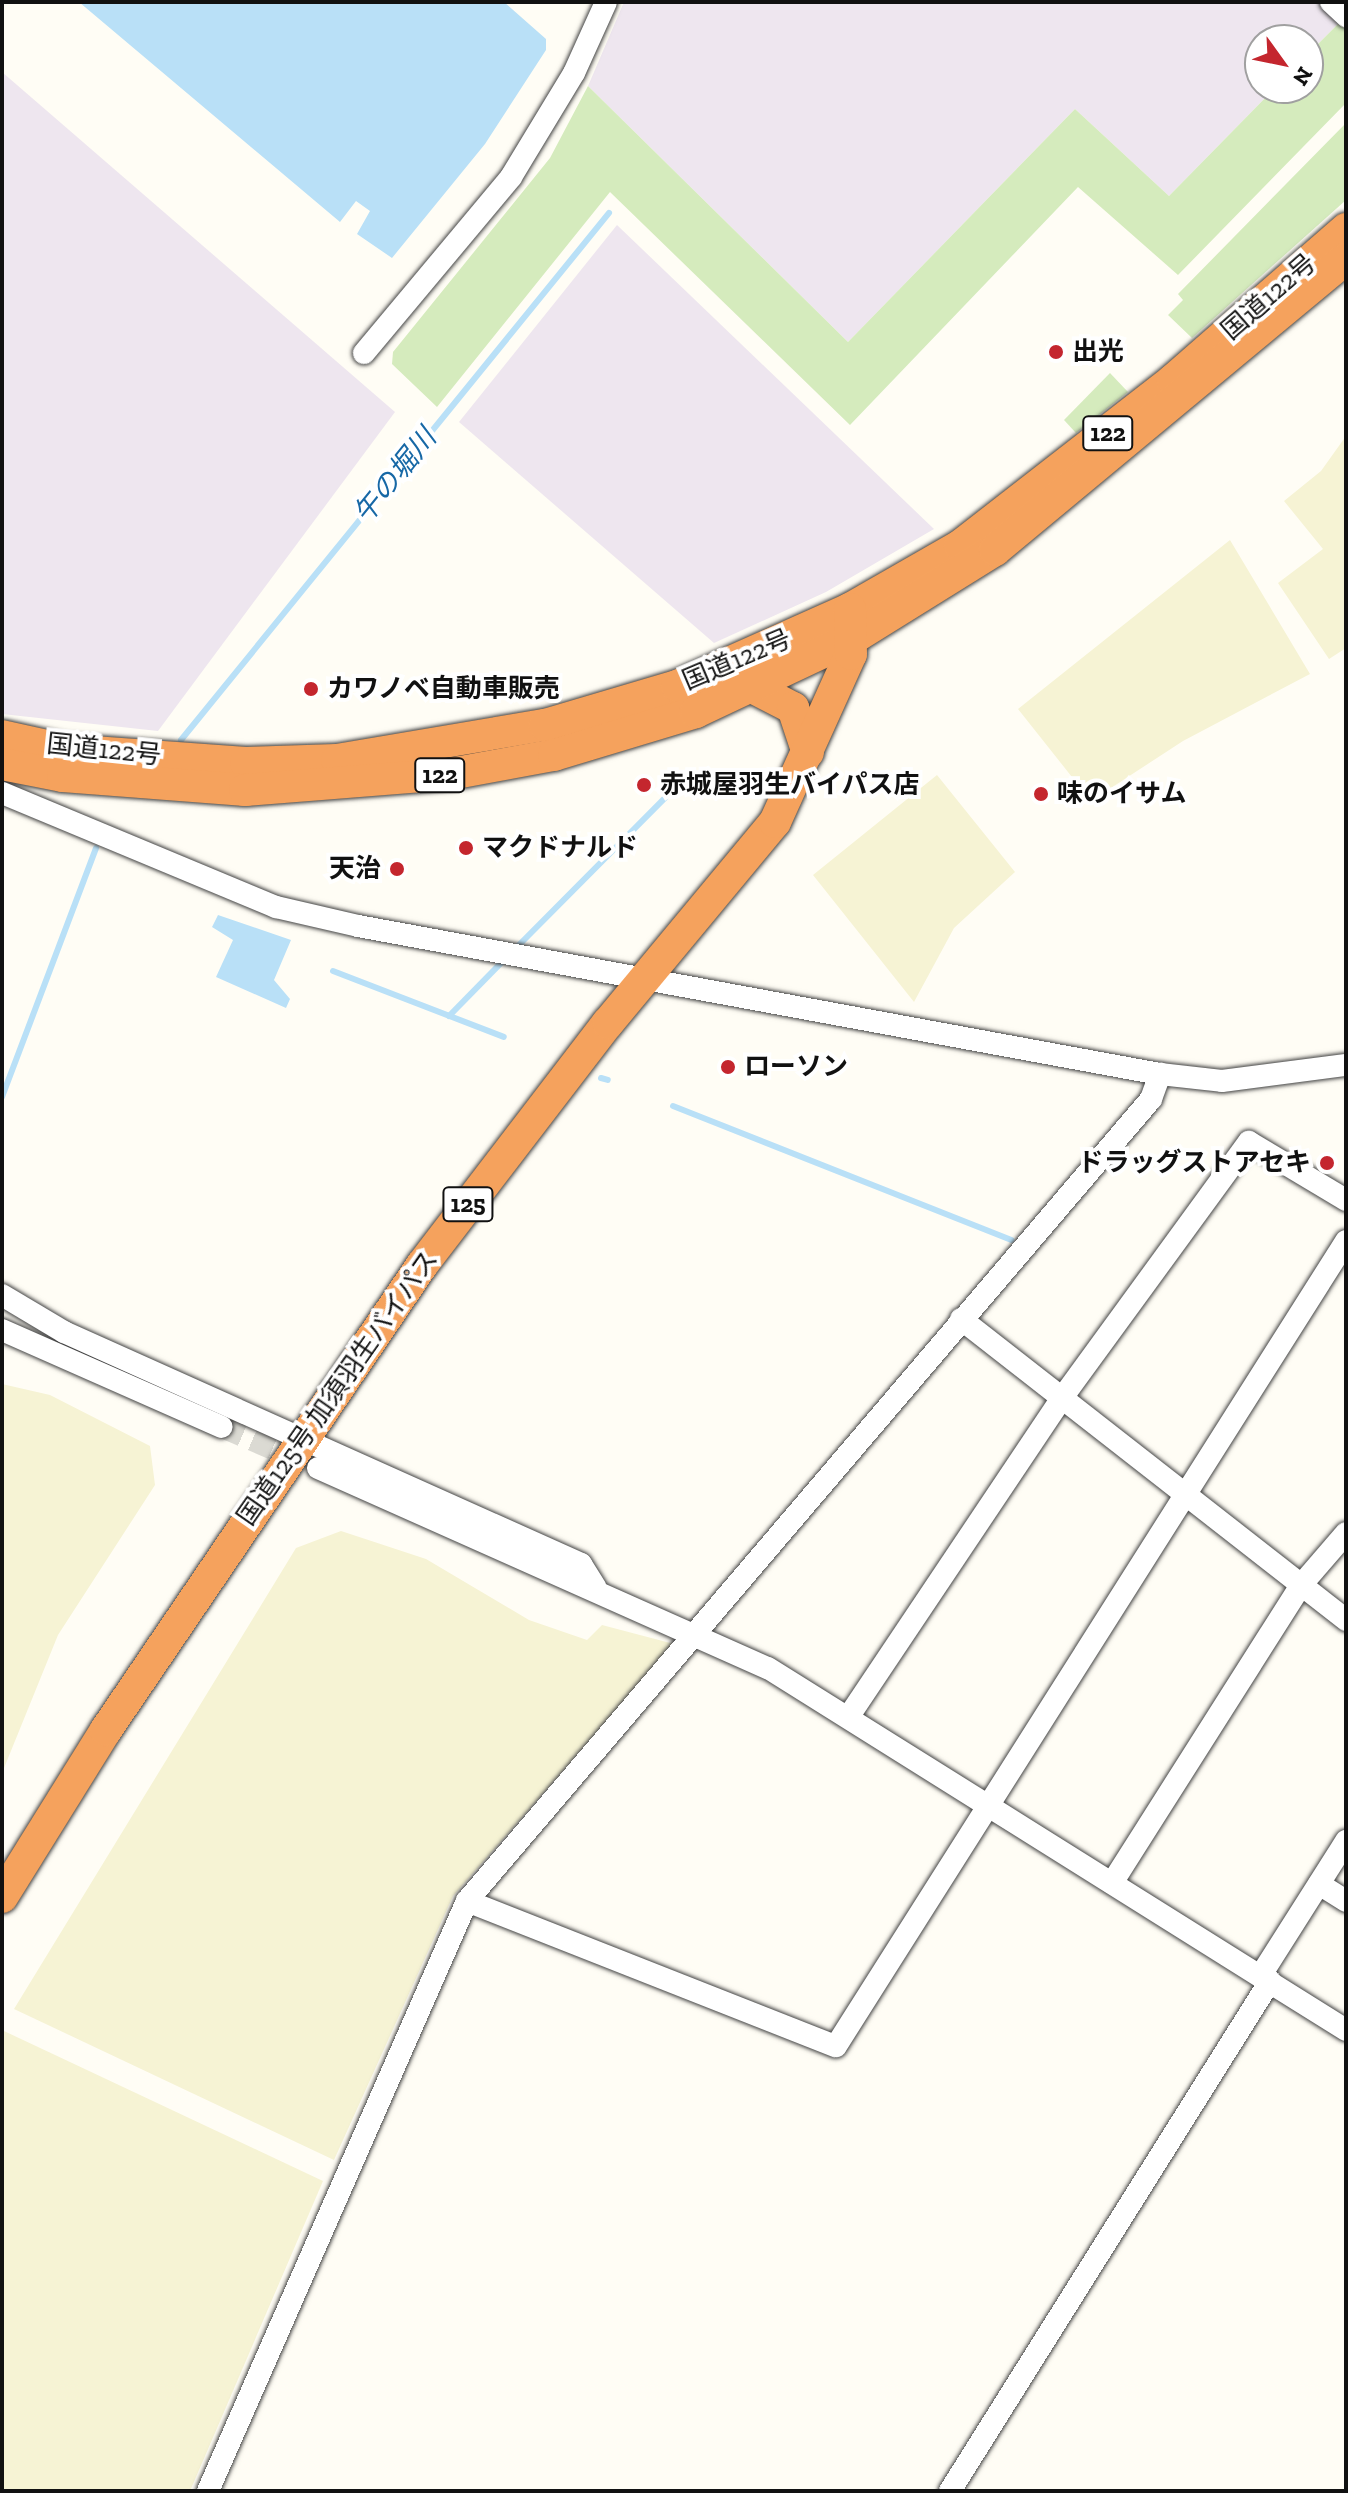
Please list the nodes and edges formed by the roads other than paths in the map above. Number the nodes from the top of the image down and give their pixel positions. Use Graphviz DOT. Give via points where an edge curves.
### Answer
graph roads {
  1 [pos="606,2"];
  2 [pos="1331,2"];
  3 [pos="1346,16"];
  4 [pos="1346,229"];
  5 [pos="1346,259"];
  6 [pos="364,353"];
  7 [pos="853,623"];
  8 [pos="756,689"];
  9 [pos="2,736"];
  10 [pos="808,753"];
  11 [pos="2,764"];
  12 [pos="2,793"];
  13 [pos="645,979"];
  14 [pos="1346,1065"];
  15 [pos="1160,1074"];
  16 [pos="1346,1200"];
  17 [pos="1346,1241"];
  18 [pos="2,1295"];
  19 [pos="961,1319"];
  20 [pos="2,1330"];
  21 [pos="1062,1398"];
  22 [pos="222,1427"];
  23 [pos="302,1438"];
  24 [pos="318,1468"];
  25 [pos="1184,1493"];
  26 [pos="1346,1533"];
  27 [pos="1302,1584"];
  28 [pos="596,1588"];
  29 [pos="1346,1620"];
  30 [pos="696,1635"];
  31 [pos="849,1716"];
  32 [pos="990,1807"];
  33 [pos="1346,1841"];
  34 [pos="1112,1883"];
  35 [pos="1319,1884"];
  36 [pos="2,1897"];
  37 [pos="467,1901"];
  38 [pos="1346,1901"];
  39 [pos="1265,1978"];
  40 [pos="1346,2030"];
  41 [pos="208,2491"];
  42 [pos="950,2491"];
  1 -- 6 [label="street" via="574,73 511,177"];
  2 -- 3 [label="street"];
  4 -- 7 [label="highway, 国道122号 / 122" via="1065,468"];
  5 -- 7 [label="highway, 国道122号 / 122" via="1055,504"];
  7 -- 8 [label="highway, 国道122号 / 122"];
  7 -- 9 [label="highway, 国道122号 / 122" via="677,686 455,745 246,763 65,750"];
  7 -- 10 [label="highway, 国道125号 加須羽生バイパス / 125"];
  8 -- 10 [label="highway" via="793,708"];
  8 -- 11 [label="highway, 国道122号 / 122" via="554,755 450,774 245,790 63,776"];
  10 -- 13 [label="highway, 国道125号 加須羽生バイパス / 125" via="775,822"];
  12 -- 13 [label="street" via="276,907"];
  13 -- 15 [label="street"];
  13 -- 23 [label="highway, 国道125号 加須羽生バイパス / 125" via="431,1252"];
  14 -- 15 [label="street" via="1222,1081"];
  15 -- 19 [label="street" via="1151,1099"];
  16 -- 21 [label="street" via="1249,1142"];
  17 -- 25 [label="street"];
  18 -- 23 [label="street" via="64,1332"];
  19 -- 21 [label="street"];
  19 -- 30 [label="street"];
  20 -- 22 [label="street"];
  21 -- 25 [label="street"];
  21 -- 31 [label="street"];
  23 -- 28 [label="street" via="581,1564"];
  23 -- 36 [label="highway, 国道125号 加須羽生バイパス / 125"];
  24 -- 28 [label="street"];
  25 -- 27 [label="street"];
  25 -- 32 [label="street"];
  26 -- 27 [label="street"];
  27 -- 29 [label="street"];
  27 -- 34 [label="street"];
  28 -- 30 [label="street"];
  30 -- 31 [label="street"];
  30 -- 37 [label="street"];
  31 -- 32 [label="street"];
  32 -- 34 [label="street"];
  32 -- 37 [label="street" via="836,2046"];
  33 -- 35 [label="street"];
  34 -- 39 [label="street"];
  35 -- 38 [label="street"];
  35 -- 39 [label="street"];
  37 -- 41 [label="street"];
  39 -- 40 [label="street"];
  39 -- 42 [label="street"];
}
